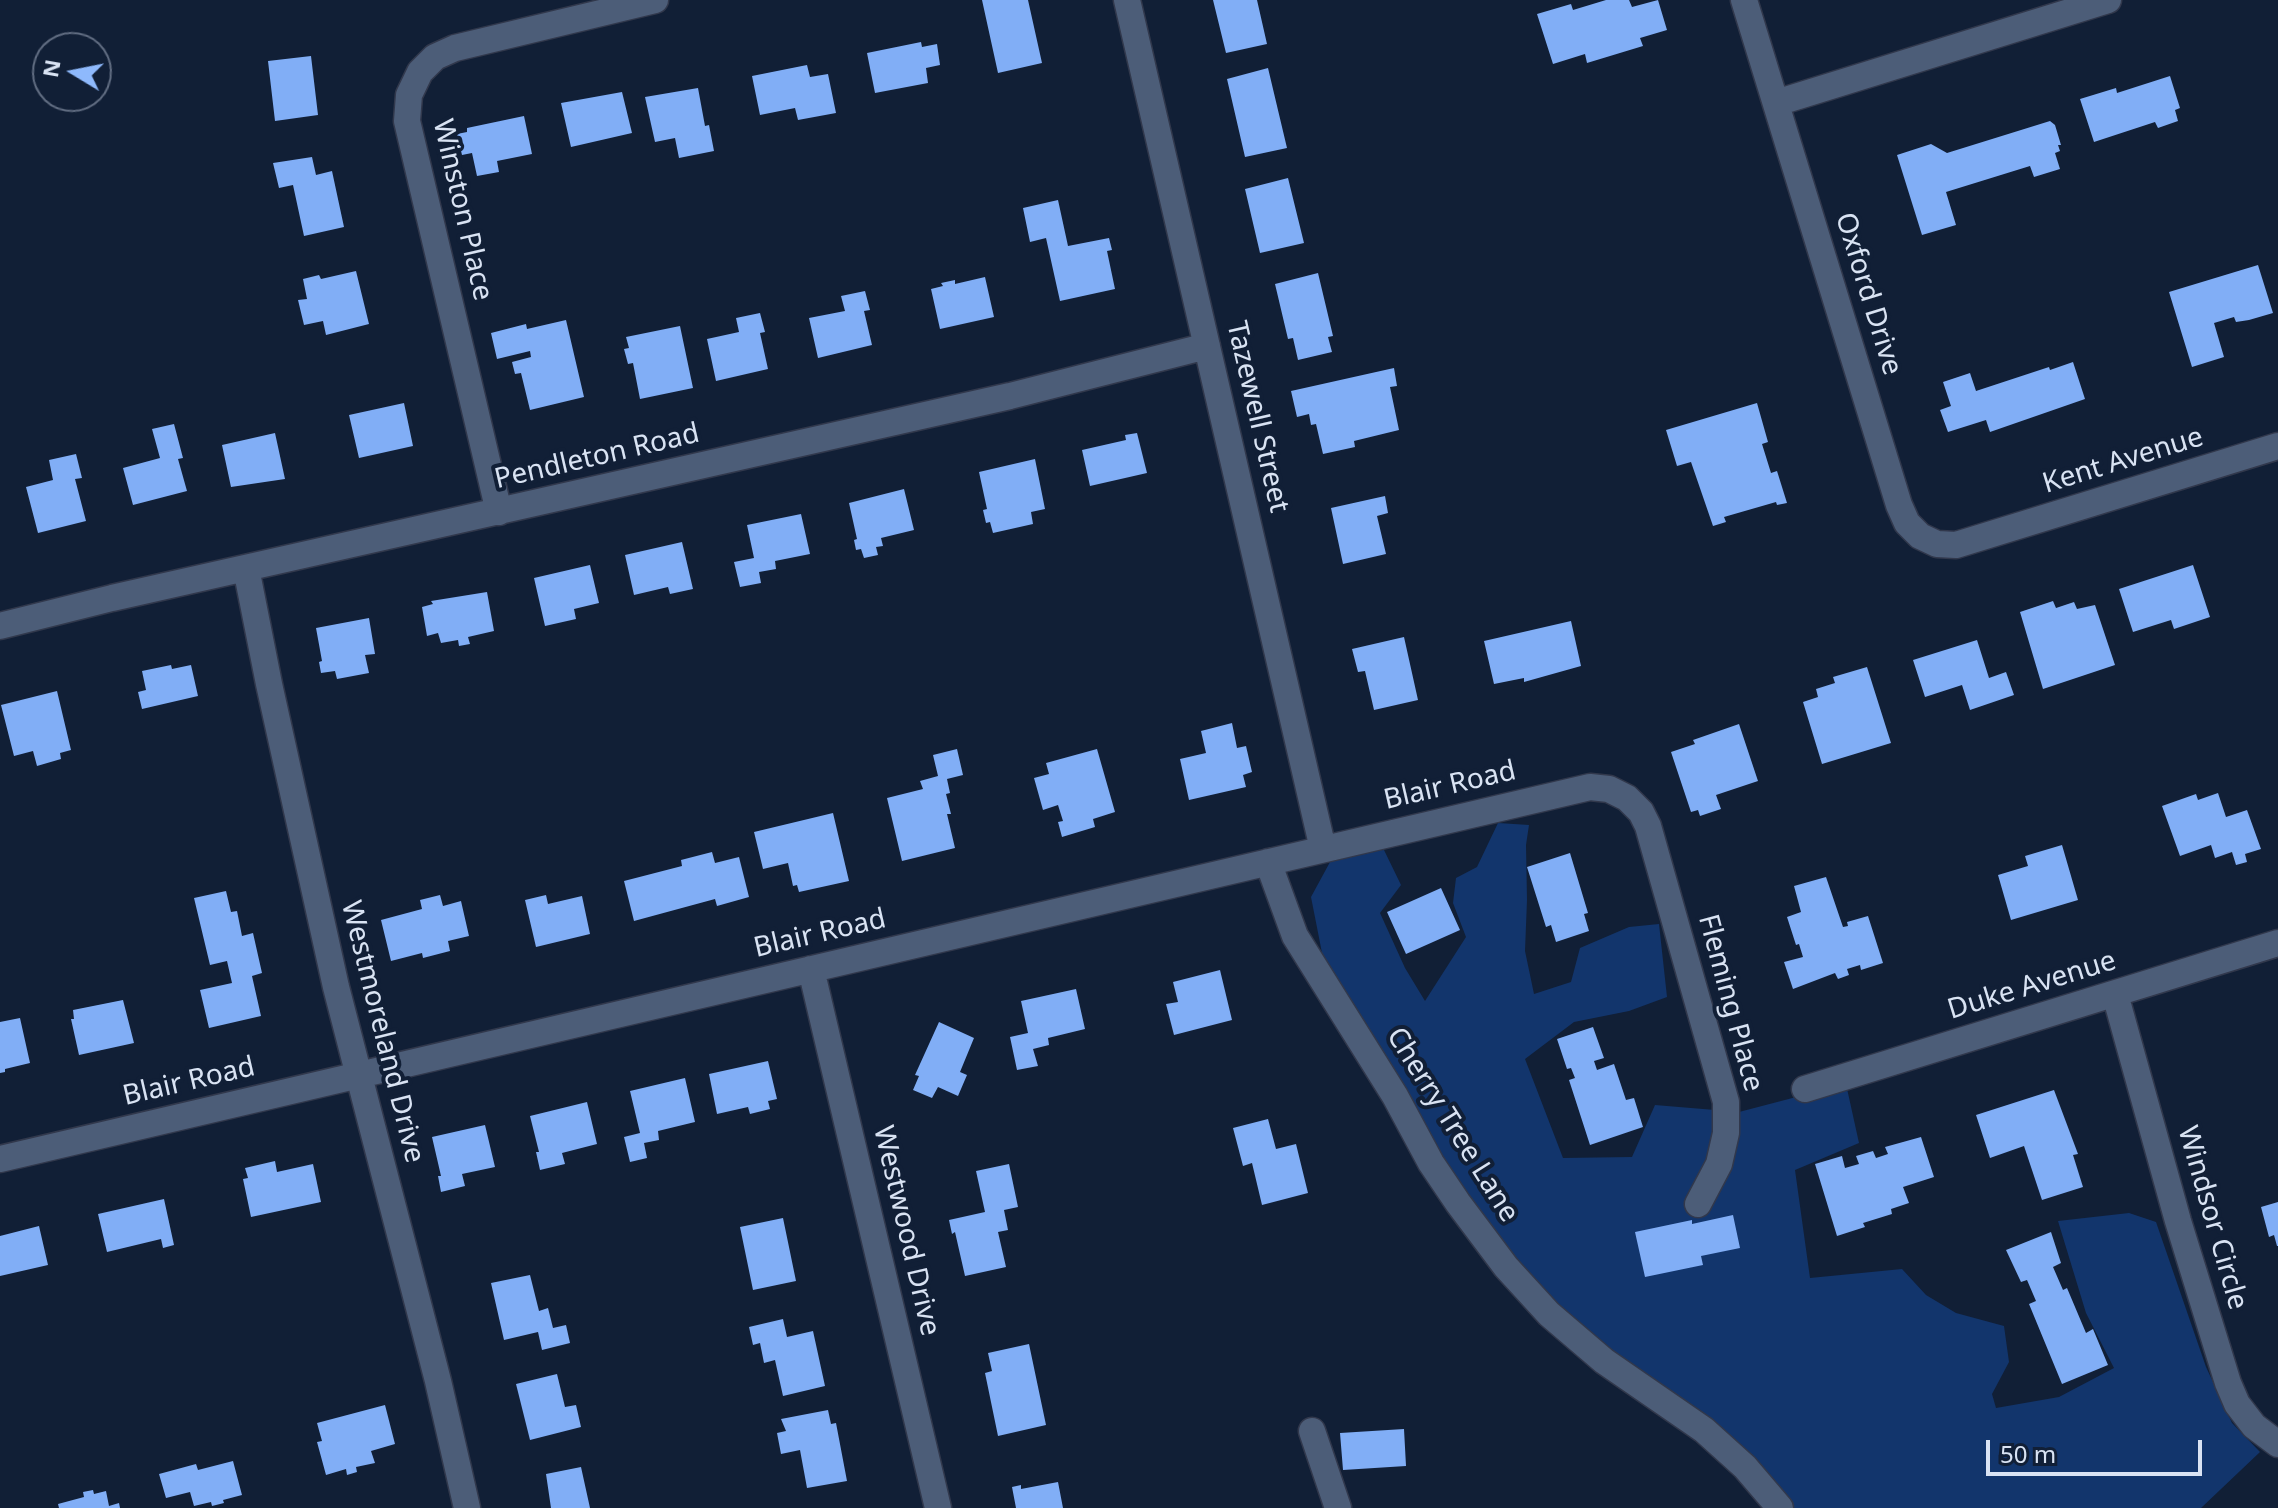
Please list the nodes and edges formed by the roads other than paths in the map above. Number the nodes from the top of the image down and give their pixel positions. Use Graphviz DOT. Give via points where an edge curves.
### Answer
graph roads {
  1 [pos="655,0"];
  2 [pos="1127,0"];
  3 [pos="1744,0"];
  4 [pos="2108,0"];
  5 [pos="1776,103"];
  6 [pos="1207,346"];
  7 [pos="2278,446"];
  8 [pos="499,512"];
  9 [pos="1986,537"];
  10 [pos="246,568"];
  11 [pos="0,626"];
  12 [pos="1644,818"];
  13 [pos="1323,849"];
  14 [pos="1268,862"];
  15 [pos="2278,943"];
  16 [pos="811,969"];
  17 [pos="2115,994"];
  18 [pos="359,1075"];
  19 [pos="1805,1089"];
  20 [pos="0,1159"];
  21 [pos="1698,1204"];
  22 [pos="1312,1431"];
  23 [pos="2278,1444"];
  24 [pos="467,1508"];
  25 [pos="938,1508"];
  26 [pos="1338,1508"];
  27 [pos="1780,1508"];
  1 -- 8 [label="street, Winston Place" via="455,48 420,72 409,95 407,121"];
  2 -- 6 [label="street, Tazewell Street"];
  3 -- 5 [label="street, Oxford Drive"];
  4 -- 5 [label="street"];
  5 -- 9 [label="street, Oxford Drive" via="1907,523 1937,544"];
  6 -- 8 [label="street, Pendleton Road"];
  6 -- 13 [label="street, Tazewell Street"];
  7 -- 9 [label="street, Kent Avenue"];
  8 -- 10 [label="street, Pendleton Road"];
  10 -- 11 [label="street, Pendleton Road"];
  10 -- 18 [label="street, Westmoreland Drive"];
  12 -- 13 [label="street, Blair Road" via="1627,798 1590,787"];
  12 -- 21 [label="street, Fleming Place" via="1726,1102 1719,1164"];
  13 -- 14 [label="street, Blair Road"];
  14 -- 16 [label="street, Blair Road"];
  14 -- 27 [label="street, Cherry Tree Lane" via="1295,936 1431,1163 1506,1267 1549,1314 1604,1361 1704,1430"];
  15 -- 17 [label="street, Duke Avenue"];
  16 -- 18 [label="street, Blair Road"];
  16 -- 25 [label="street, Westwood Drive"];
  17 -- 19 [label="street, Duke Avenue"];
  17 -- 23 [label="street, Windsor Circle" via="2228,1383 2254,1426"];
  18 -- 20 [label="street, Blair Road"];
  18 -- 24 [label="street, Westmoreland Drive"];
  22 -- 26 [label="street"];
}
